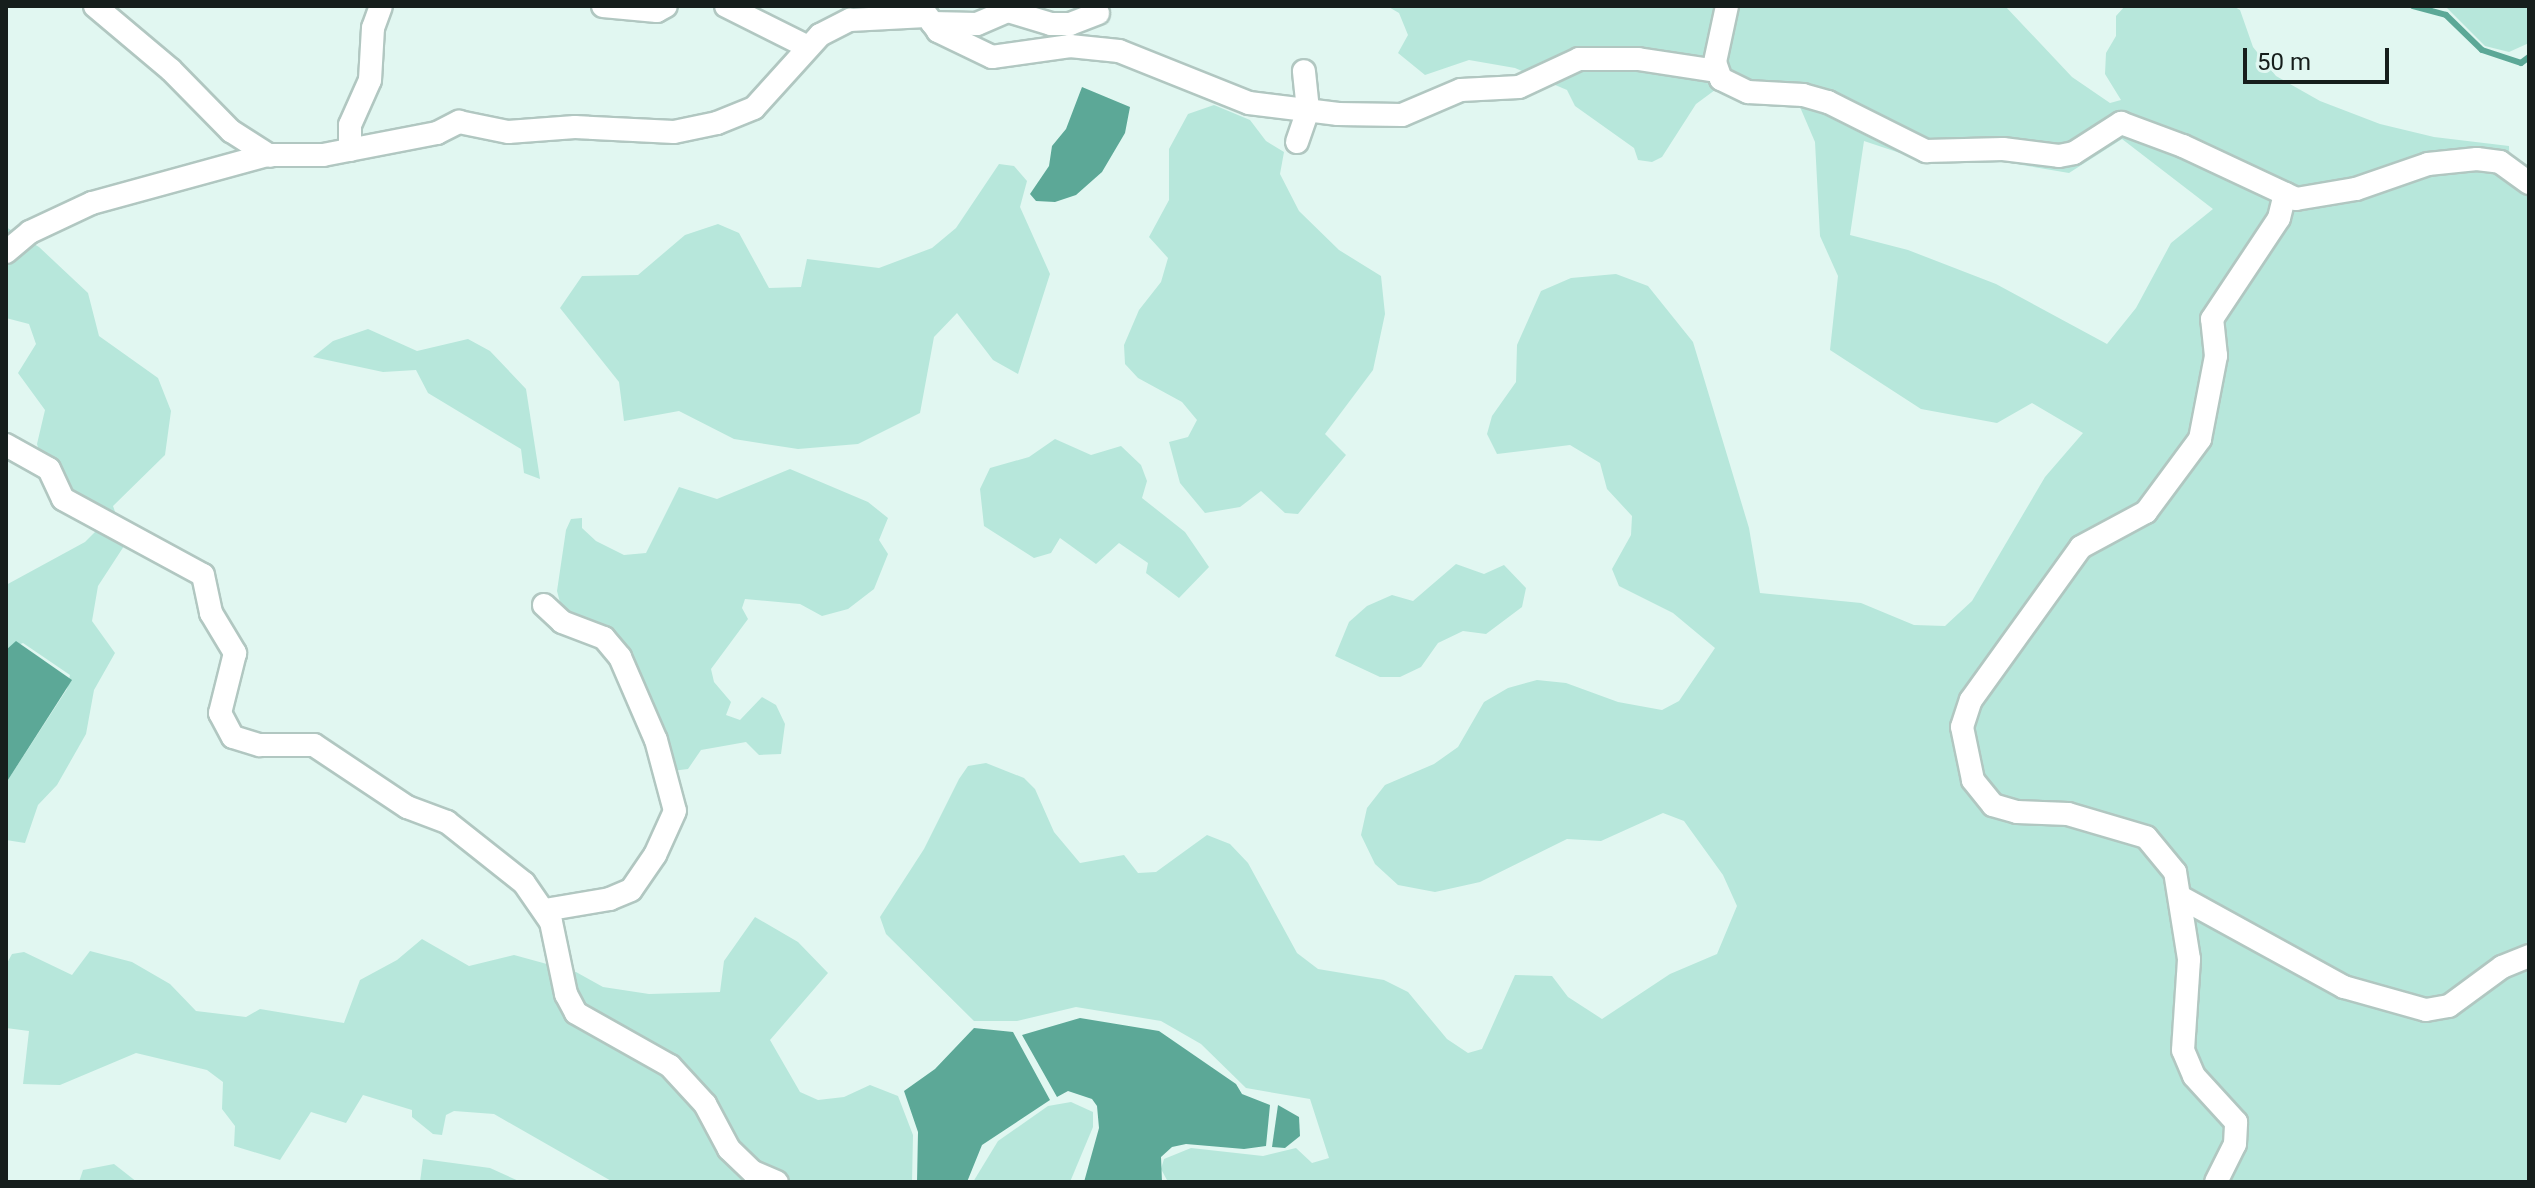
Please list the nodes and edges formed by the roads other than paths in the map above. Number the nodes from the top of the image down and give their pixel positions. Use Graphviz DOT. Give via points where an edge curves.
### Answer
graph roads {
  1 [pos="95,6"];
  2 [pos="381,6"];
  3 [pos="603,6"];
  4 [pos="666,6"];
  5 [pos="726,6"];
  6 [pos="1727,6"];
  7 [pos="1098,13"];
  8 [pos="926,15"];
  9 [pos="808,47"];
  10 [pos="1304,71"];
  11 [pos="1716,71"];
  12 [pos="1308,110"];
  13 [pos="1297,142"];
  14 [pos="350,150"];
  15 [pos="270,156"];
  16 [pos="2529,183"];
  17 [pos="2285,194"];
  18 [pos="6,252"];
  19 [pos="6,445"];
  20 [pos="544,605"];
  21 [pos="2182,898"];
  22 [pos="545,910"];
  23 [pos="2529,956"];
  24 [pos="777,1182"];
  25 [pos="2216,1182"];
  1 -- 15 [label="street" via="171,70 231,131"];
  2 -- 14 [label="street" via="373,28 370,80 350,125"];
  3 -- 4 [label="street" via="657,11"];
  5 -- 9 [label="street"];
  6 -- 11 [label="street"];
  7 -- 8 [label="street" via="1070,24 1008,11 977,24"];
  8 -- 9 [label="street" via="850,20"];
  8 -- 12 [label="street" via="956,43 992,57 1070,46 1119,51 1249,103"];
  9 -- 14 [label="street" via="754,108 717,123 674,132 575,127 508,132 459,122 437,133"];
  10 -- 12 [label="street"];
  11 -- 12 [label="street" via="1591,58 1519,87 1451,92 1402,115"];
  11 -- 17 [label="street" via="1748,92 1828,102 1926,151 2003,149 2059,156 2074,153 2121,123"];
  12 -- 13 [label="street"];
  14 -- 15 [label="street"];
  15 -- 18 [label="street" via="92,203 30,232"];
  16 -- 17 [label="street" via="2500,162 2477,159 2428,164 2321,197"];
  17 -- 21 [label="street" via="2279,218 2212,319 2216,356 2200,439 2146,512 2081,547 1971,700 1962,727 1973,780 1993,805 2017,812 2068,814 2146,837 2171,864"];
  19 -- 22 [label="street" via="49,469 63,499 203,575 211,613 235,653 220,713 233,737 260,745 314,745 407,807 447,822 524,883"];
  20 -- 22 [label="street" via="562,622 604,638 620,657 656,740 675,811 631,890"];
  21 -- 23 [label="street" via="2344,987 2426,1010 2449,1006 2502,967"];
  21 -- 25 [label="street" via="2189,959 2183,1050 2194,1076 2236,1122 2235,1144"];
  22 -- 24 [label="street" via="566,994 576,1013 670,1066 697,1093 729,1149 753,1172"];
}
